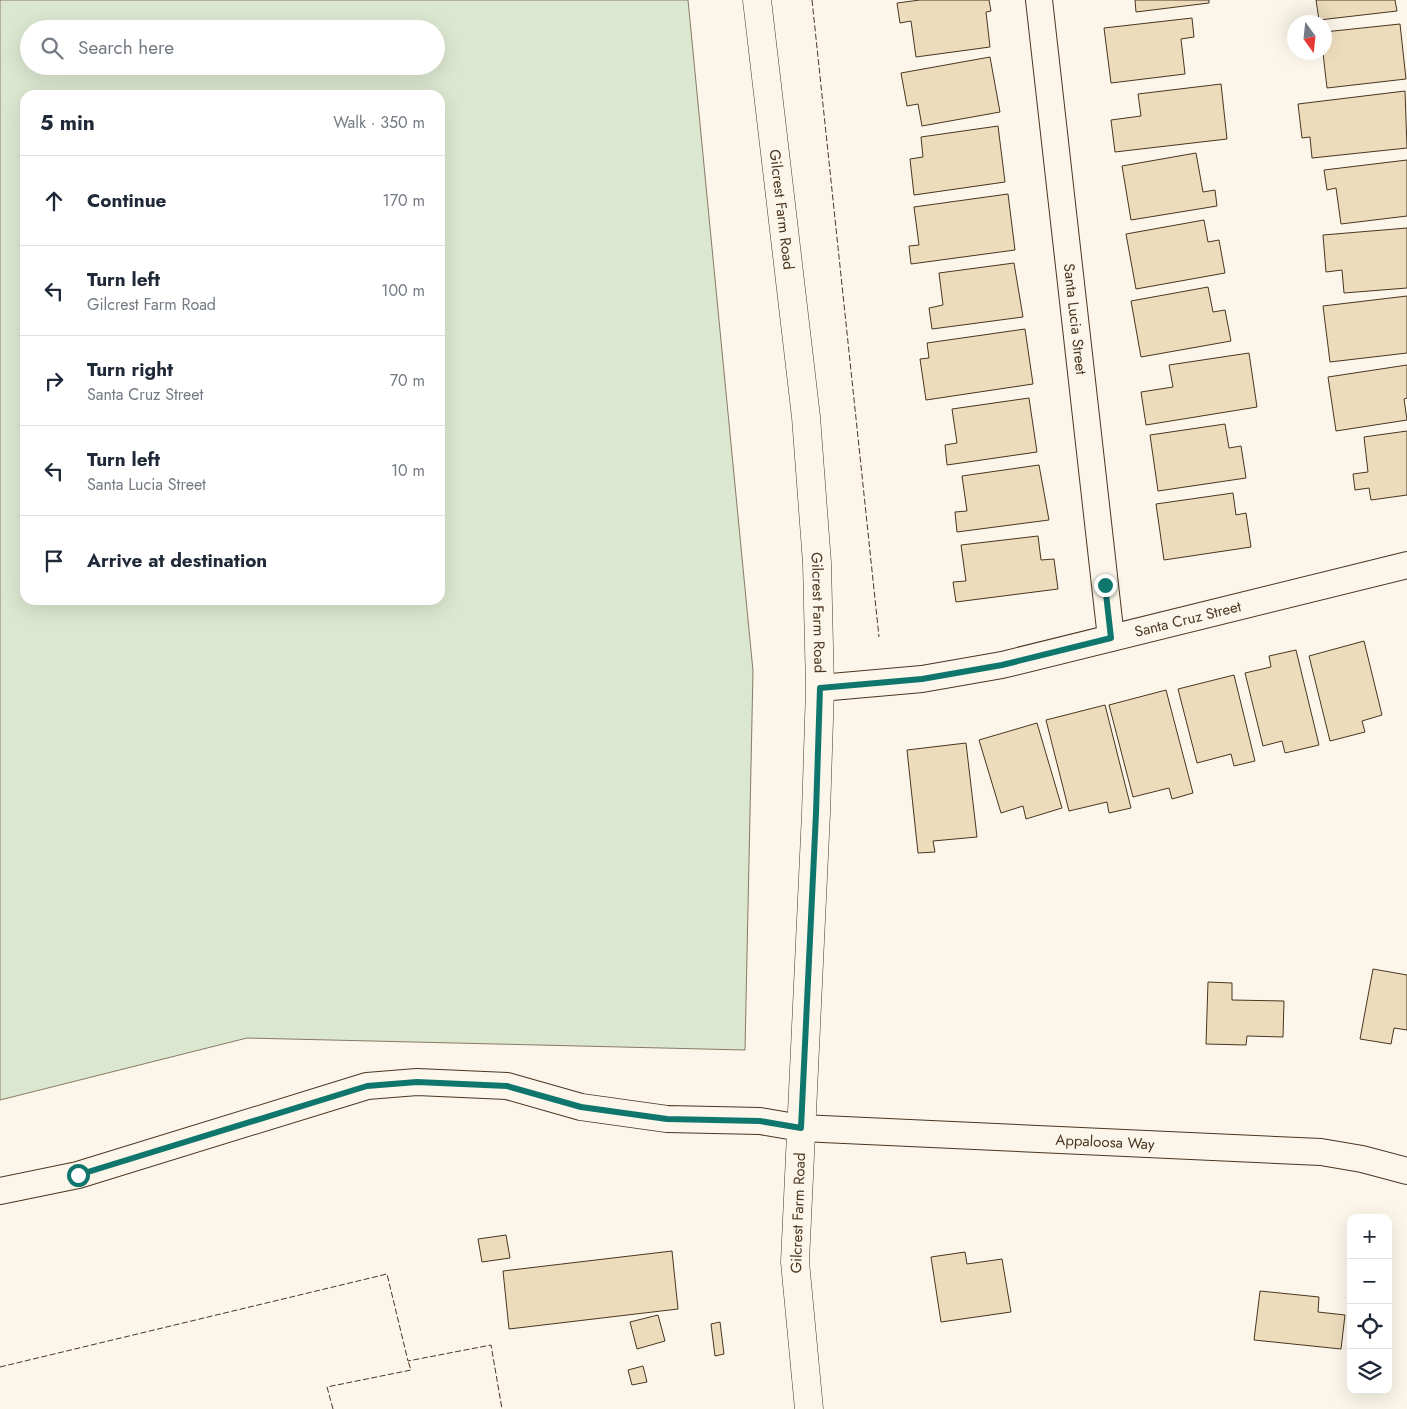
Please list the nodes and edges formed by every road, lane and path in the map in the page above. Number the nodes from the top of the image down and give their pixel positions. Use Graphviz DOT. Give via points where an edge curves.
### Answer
graph roads {
  1 [pos="757,0"];
  2 [pos="1039,0"];
  3 [pos="1407,565"];
  4 [pos="1111,638"];
  5 [pos="820,688"];
  6 [pos="801,1128"];
  7 [pos="1407,1171"];
  8 [pos="0,1191"];
  9 [pos="809,1409"];
  1 -- 5 [label="main road, Gilcrest Farm Road" via="806,417 817,563"];
  2 -- 4 [label="street, Santa Lucia Street"];
  3 -- 4 [label="street, Santa Cruz Street"];
  4 -- 5 [label="street, Santa Cruz Street" via="1002,665 930,678"];
  5 -- 6 [label="main road, Gilcrest Farm Road"];
  6 -- 7 [label="street, Appaloosa Way" via="1321,1152"];
  6 -- 8 [label="street, Appaloosa Way" via="760,1121 667,1119 591,1108 507,1086 417,1082 367,1086 78,1175"];
  6 -- 9 [label="main road, Gilcrest Farm Road" via="795,1262"];
}
